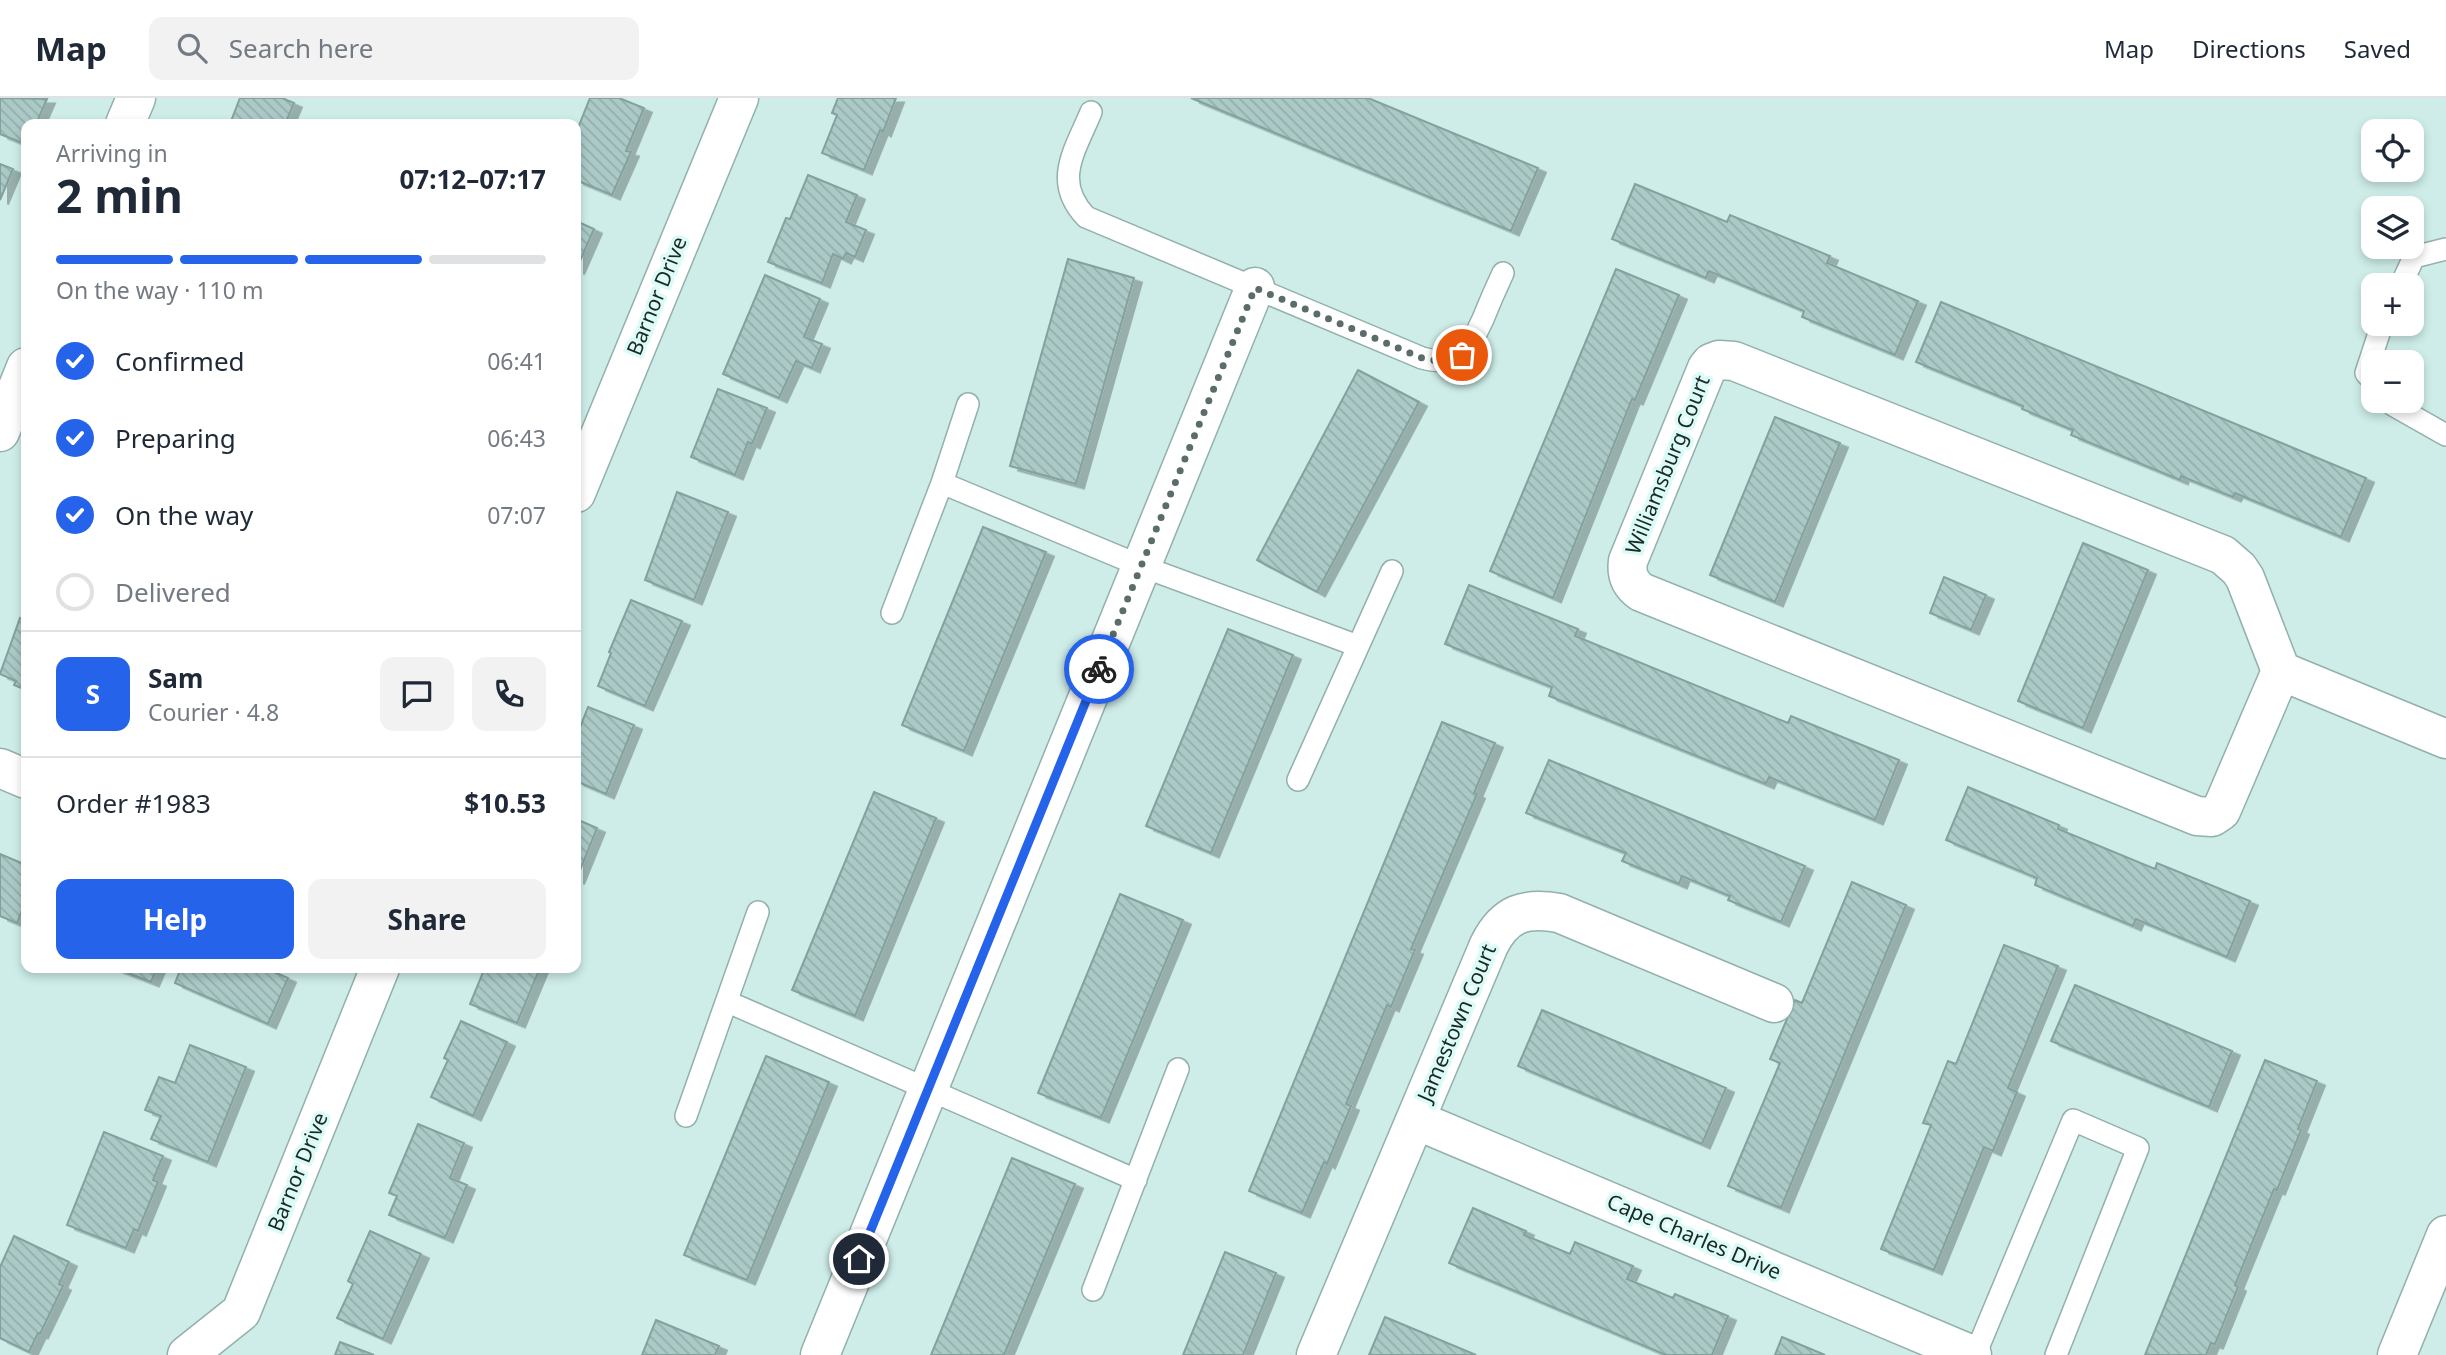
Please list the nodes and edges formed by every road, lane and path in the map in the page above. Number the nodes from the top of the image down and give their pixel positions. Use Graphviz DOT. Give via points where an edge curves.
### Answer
graph roads {
  1 [pos="136,98"];
  2 [pos="739,98"];
  3 [pos="1091,112"];
  4 [pos="127,119"];
  5 [pos="2446,249"];
  6 [pos="1503,273"];
  7 [pos="2407,273"];
  8 [pos="1255,288"];
  9 [pos="21,380"];
  10 [pos="968,404"];
  11 [pos="2407,413"];
  12 [pos="0,432"];
  13 [pos="2446,435"];
  14 [pos="581,482"];
  15 [pos="942,483"];
  16 [pos="1142,566"];
  17 [pos="1392,570"];
  18 [pos="892,613"];
  19 [pos="1358,646"];
  20 [pos="2281,671"];
  21 [pos="2446,739"];
  22 [pos="0,768"];
  23 [pos="21,777"];
  24 [pos="1298,780"];
  25 [pos="758,912"];
  26 [pos="378,973"];
  27 [pos="728,1002"];
  28 [pos="1774,1003"];
  29 [pos="1178,1069"];
  30 [pos="928,1091"];
  31 [pos="686,1116"];
  32 [pos="1416,1120"];
  33 [pos="1136,1180"];
  34 [pos="2446,1235"];
  35 [pos="1093,1290"];
  36 [pos="187,1355"];
  37 [pos="820,1355"];
  38 [pos="1316,1355"];
  39 [pos="1973,1355"];
  40 [pos="2056,1355"];
  41 [pos="2397,1355"];
  1 -- 4 [label="street"];
  2 -- 14 [label="street, Barnor Drive"];
  3 -- 8 [label="lane" via="1068,176 1072,201 1086,217"];
  5 -- 7 [label="lane" via="2414,257"];
  6 -- 8 [label="lane" via="1471,344 1448,361 1422,358"];
  8 -- 16 [label="street"];
  9 -- 12 [label="street"];
  10 -- 15 [label="lane"];
  11 -- 13 [label="lane"];
  15 -- 16 [label="lane"];
  15 -- 18 [label="lane"];
  16 -- 19 [label="lane"];
  16 -- 30 [label="street"];
  17 -- 19 [label="lane"];
  19 -- 24 [label="lane"];
  20 -- 20 [label="street, Williamsburg Court" via="2226,804 2212,817 2197,816 1641,592 1632,585 1628,561 1707,368 1719,360 1734,361 2223,555 2245,578"];
  20 -- 21 [label="street"];
  22 -- 23 [label="street"];
  25 -- 27 [label="lane"];
  26 -- 36 [label="street, Barnor Drive" via="241,1312"];
  27 -- 30 [label="lane"];
  27 -- 31 [label="lane"];
  28 -- 32 [label="street, Jamestown Court" via="1559,913 1532,910 1518,914 1502,925 1489,945"];
  29 -- 33 [label="lane"];
  30 -- 33 [label="lane"];
  30 -- 37 [label="street"];
  32 -- 38 [label="street, Jamestown Court"];
  32 -- 39 [label="street, Cape Charles Drive"];
  33 -- 35 [label="lane"];
  34 -- 41 [label="street"];
  39 -- 40 [label="lane" via="2074,1120 2138,1148"];
}
